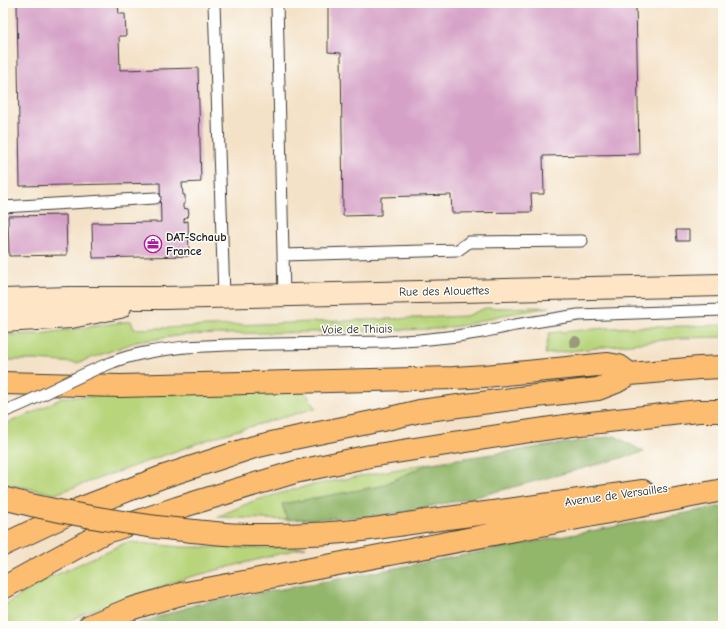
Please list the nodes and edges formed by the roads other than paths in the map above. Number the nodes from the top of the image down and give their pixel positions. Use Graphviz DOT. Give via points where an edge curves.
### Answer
graph roads {
  1 [pos="214,3"];
  2 [pos="277,3"];
  3 [pos="155,198"];
  4 [pos="3,207"];
  5 [pos="582,241"];
  6 [pos="283,255"];
  7 [pos="723,285"];
  8 [pos="284,295"];
  9 [pos="224,296"];
  10 [pos="164,298"];
  11 [pos="3,300"];
  12 [pos="723,310"];
  13 [pos="3,321"];
  14 [pos="723,367"];
  15 [pos="630,374"];
  16 [pos="3,383"];
  17 [pos="3,412"];
  18 [pos="723,412"];
  19 [pos="723,480"];
  20 [pos="723,490"];
  21 [pos="3,498"];
  22 [pos="3,545"];
  23 [pos="3,588"];
  24 [pos="89,626"];
  1 -- 9 [label="lane"];
  2 -- 6 [label="lane"];
  3 -- 4 [label="lane"];
  5 -- 6 [label="lane" via="469,242 458,250"];
  6 -- 8 [label="lane"];
  7 -- 8 [label="main road, Rue des Alouettes"];
  8 -- 9 [label="main road, Rue des Alouettes"];
  9 -- 10 [label="main road, Rue des Alouettes"];
  10 -- 11 [label="main road"];
  10 -- 13 [label="main road" via="71,317"];
  12 -- 17 [label="lane, Voie de Thiais, bridge" via="578,315 458,336 385,342 263,344 163,350 114,362"];
  14 -- 15 [label="highway"];
  15 -- 16 [label="highway" via="619,366 608,364 454,378 120,386"];
  15 -- 22 [label="highway" via="598,389 420,411 254,447 162,477 79,510"];
  18 -- 23 [label="highway" via="691,412 572,425 370,456 295,472 101,534"];
  19 -- 21 [label="highway, Avenue de Versailles, bridge" via="370,529 311,534 226,534 188,530 81,516"];
  20 -- 24 [label="highway" via="181,594 130,609"];
}
